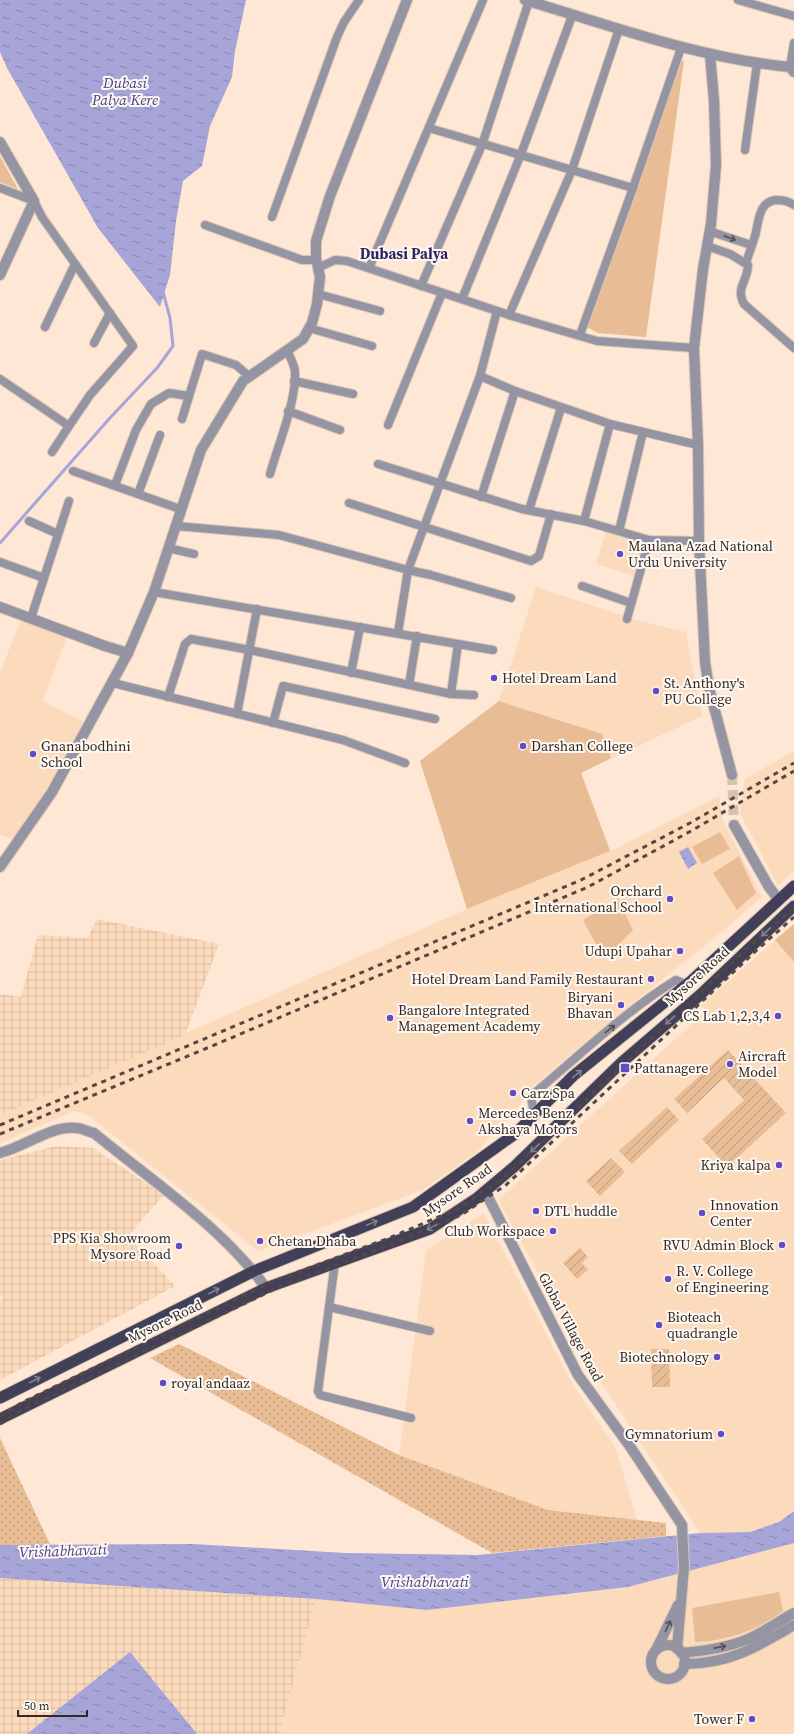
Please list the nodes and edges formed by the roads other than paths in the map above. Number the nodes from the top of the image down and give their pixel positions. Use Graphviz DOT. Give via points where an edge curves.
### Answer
graph roads {
  1 [pos="358,0"];
  2 [pos="407,0"];
  3 [pos="483,0"];
  4 [pos="738,0"];
  5 [pos="532,1"];
  6 [pos="572,16"];
  7 [pos="794,16"];
  8 [pos="619,29"];
  9 [pos="794,43"];
  10 [pos="681,48"];
  11 [pos="710,54"];
  12 [pos="757,64"];
  13 [pos="792,69"];
  14 [pos="429,128"];
  15 [pos="0,142"];
  16 [pos="482,145"];
  17 [pos="745,150"];
  18 [pos="521,154"];
  19 [pos="572,170"];
  20 [pos="0,188"];
  21 [pos="633,188"];
  22 [pos="34,201"];
  23 [pos="794,205"];
  24 [pos="272,218"];
  25 [pos="205,225"];
  26 [pos="709,231"];
  27 [pos="751,245"];
  28 [pos="707,246"];
  29 [pos="746,263"];
  30 [pos="2,264"];
  31 [pos="75,264"];
  32 [pos="317,264"];
  33 [pos="369,268"];
  34 [pos="0,275"];
  35 [pos="421,286"];
  36 [pos="442,293"];
  37 [pos="318,294"];
  38 [pos="462,299"];
  39 [pos="380,311"];
  40 [pos="497,311"];
  41 [pos="110,314"];
  42 [pos="509,315"];
  43 [pos="45,327"];
  44 [pos="309,328"];
  45 [pos="580,335"];
  46 [pos="94,343"];
  47 [pos="372,346"];
  48 [pos="694,348"];
  49 [pos="794,348"];
  50 [pos="287,350"];
  51 [pos="480,376"];
  52 [pos="250,377"];
  53 [pos="0,379"];
  54 [pos="294,380"];
  55 [pos="515,391"];
  56 [pos="353,394"];
  57 [pos="189,396"];
  58 [pos="562,408"];
  59 [pos="288,411"];
  60 [pos="182,419"];
  61 [pos="388,424"];
  62 [pos="610,424"];
  63 [pos="69,426"];
  64 [pos="340,430"];
  65 [pos="643,432"];
  66 [pos="160,435"];
  67 [pos="698,445"];
  68 [pos="52,452"];
  69 [pos="378,464"];
  70 [pos="73,471"];
  71 [pos="270,474"];
  72 [pos="439,483"];
  73 [pos="115,485"];
  74 [pos="138,494"];
  75 [pos="481,497"];
  76 [pos="69,501"];
  77 [pos="349,503"];
  78 [pos="180,509"];
  79 [pos="529,510"];
  80 [pos="552,514"];
  81 [pos="28,521"];
  82 [pos="584,521"];
  83 [pos="176,526"];
  84 [pos="423,527"];
  85 [pos="619,531"];
  86 [pos="58,534"];
  87 [pos="649,540"];
  88 [pos="699,542"];
  89 [pos="168,548"];
  90 [pos="194,554"];
  91 [pos="0,562"];
  92 [pos="408,570"];
  93 [pos="44,578"];
  94 [pos="582,586"];
  95 [pos="154,592"];
  96 [pos="511,598"];
  97 [pos="631,603"];
  98 [pos="0,606"];
  99 [pos="257,610"];
  100 [pos="31,618"];
  101 [pos="626,619"];
  102 [pos="360,626"];
  103 [pos="398,633"];
  104 [pos="417,636"];
  105 [pos="458,644"];
  106 [pos="250,650"];
  107 [pos="493,650"];
  108 [pos="128,653"];
  109 [pos="351,673"];
  110 [pos="113,683"];
  111 [pos="409,685"];
  112 [pos="451,694"];
  113 [pos="474,695"];
  114 [pos="168,696"];
  115 [pos="236,714"];
  116 [pos="435,718"];
  117 [pos="273,723"];
  118 [pos="405,764"];
  119 [pos="732,775"];
  120 [pos="734,825"];
  121 [pos="0,867"];
  122 [pos="794,886"];
  123 [pos="779,900"];
  124 [pos="794,906"];
  125 [pos="687,985"];
  126 [pos="534,1116"];
  127 [pos="0,1153"];
  128 [pos="485,1191"];
  129 [pos="335,1262"];
  130 [pos="254,1271"];
  131 [pos="266,1288"];
  132 [pos="329,1307"];
  133 [pos="430,1331"];
  134 [pos="0,1398"];
  135 [pos="412,1418"];
  136 [pos="0,1419"];
  137 [pos="680,1601"];
  138 [pos="794,1612"];
  139 [pos="794,1625"];
  140 [pos="656,1650"];
  141 [pos="679,1651"];
  142 [pos="684,1664"];
  1 -- 24 [label="street" via="337,37"];
  2 -- 32 [label="street" via="330,196 316,241"];
  3 -- 14 [label="street"];
  4 -- 7 [label="street"];
  5 -- 6 [label="street"];
  5 -- 16 [label="street"];
  6 -- 8 [label="street"];
  6 -- 18 [label="street"];
  8 -- 10 [label="street"];
  8 -- 19 [label="street"];
  9 -- 13 [label="street"];
  10 -- 11 [label="street"];
  10 -- 21 [label="street"];
  11 -- 12 [label="street"];
  11 -- 26 [label="street" via="716,166"];
  12 -- 13 [label="street"];
  12 -- 17 [label="street"];
  14 -- 16 [label="street"];
  14 -- 33 [label="street"];
  15 -- 22 [label="street"];
  16 -- 18 [label="street"];
  16 -- 35 [label="street"];
  18 -- 19 [label="street"];
  18 -- 38 [label="street"];
  19 -- 21 [label="street"];
  19 -- 42 [label="street"];
  20 -- 22 [label="street"];
  21 -- 45 [label="street"];
  22 -- 30 [label="street"];
  22 -- 31 [label="street" via="42,217"];
  23 -- 27 [label="street" via="788,200 768,201 759,216"];
  25 -- 32 [label="street"];
  26 -- 27 [label="street, one-way"];
  26 -- 28 [label="street"];
  27 -- 29 [label="street"];
  28 -- 29 [label="street"];
  28 -- 48 [label="street"];
  29 -- 49 [label="street" via="748,267 740,292 744,304"];
  30 -- 34 [label="street"];
  31 -- 41 [label="street"];
  31 -- 43 [label="street"];
  32 -- 33 [label="street" via="335,260"];
  32 -- 37 [label="street" via="320,278"];
  33 -- 35 [label="street"];
  35 -- 36 [label="street"];
  36 -- 38 [label="street"];
  36 -- 61 [label="street"];
  37 -- 39 [label="street"];
  37 -- 44 [label="street"];
  38 -- 40 [label="street"];
  40 -- 42 [label="street"];
  40 -- 51 [label="street"];
  41 -- 46 [label="street"];
  41 -- 63 [label="street" via="133,346 90,395"];
  42 -- 45 [label="street"];
  44 -- 47 [label="street"];
  44 -- 50 [label="street" via="303,339"];
  45 -- 48 [label="street" via="597,341"];
  48 -- 67 [label="street"];
  50 -- 52 [label="street"];
  50 -- 54 [label="street" via="295,370"];
  51 -- 55 [label="street"];
  51 -- 72 [label="street"];
  52 -- 57 [label="street" via="236,365 202,354"];
  52 -- 78 [label="street" via="243,381 201,450"];
  53 -- 63 [label="street"];
  54 -- 56 [label="street"];
  54 -- 59 [label="street"];
  55 -- 58 [label="street"];
  55 -- 75 [label="street"];
  57 -- 60 [label="street"];
  57 -- 73 [label="street" via="169,393 151,404 136,430"];
  58 -- 62 [label="street"];
  58 -- 79 [label="street"];
  59 -- 64 [label="street"];
  59 -- 71 [label="street"];
  62 -- 65 [label="street"];
  62 -- 82 [label="street"];
  63 -- 68 [label="street"];
  65 -- 67 [label="street"];
  65 -- 85 [label="street"];
  66 -- 74 [label="street"];
  67 -- 88 [label="street"];
  69 -- 72 [label="street"];
  70 -- 73 [label="street"];
  72 -- 75 [label="street"];
  72 -- 84 [label="street"];
  73 -- 74 [label="street"];
  74 -- 78 [label="street"];
  75 -- 79 [label="street"];
  76 -- 86 [label="street"];
  77 -- 84 [label="street"];
  78 -- 83 [label="street"];
  79 -- 80 [label="street"];
  80 -- 82 [label="street"];
  80 -- 84 [label="street" via="539,556 531,561"];
  81 -- 86 [label="street"];
  82 -- 85 [label="street"];
  83 -- 89 [label="street"];
  83 -- 92 [label="street" via="279,535"];
  84 -- 92 [label="street"];
  85 -- 87 [label="street"];
  86 -- 93 [label="street"];
  87 -- 88 [label="street"];
  87 -- 97 [label="street"];
  88 -- 119 [label="street" via="705,662 709,688"];
  89 -- 90 [label="street"];
  89 -- 95 [label="street"];
  91 -- 93 [label="street"];
  92 -- 96 [label="street" via="431,574"];
  92 -- 103 [label="street"];
  93 -- 100 [label="street"];
  94 -- 97 [label="street"];
  95 -- 99 [label="street"];
  95 -- 108 [label="street"];
  97 -- 101 [label="street"];
  98 -- 100 [label="street"];
  99 -- 102 [label="street"];
  99 -- 106 [label="street"];
  100 -- 108 [label="street"];
  102 -- 103 [label="street"];
  102 -- 109 [label="street"];
  103 -- 104 [label="street"];
  104 -- 105 [label="street"];
  104 -- 111 [label="street"];
  105 -- 107 [label="street"];
  105 -- 112 [label="street"];
  106 -- 109 [label="street"];
  106 -- 114 [label="street" via="191,639 185,644"];
  106 -- 115 [label="street"];
  108 -- 110 [label="street"];
  109 -- 111 [label="street"];
  110 -- 114 [label="street"];
  110 -- 121 [label="street" via="52,792"];
  111 -- 112 [label="street"];
  112 -- 113 [label="street"];
  114 -- 115 [label="street"];
  115 -- 117 [label="street"];
  116 -- 117 [label="street" via="283,686"];
  117 -- 118 [label="street" via="358,744"];
  120 -- 123 [label="street"];
  122 -- 123 [label="highway, Mysore Road"];
  123 -- 125 [label="highway, Mysore Road"];
  124 -- 128 [label="highway, Mysore Road, one-way" via="700,995 621,1063 516,1166"];
  126 -- 125 [label="highway, Mysore Road, one-way" via="573,1076"];
  126 -- 125 [label="street, one-way" via="531,1096 656,992 676,980"];
  130 -- 126 [label="highway, Mysore Road, one-way" via="413,1207 515,1134"];
  127 -- 130 [label="street" via="59,1129 76,1128 94,1134 223,1238"];
  128 -- 129 [label="highway, Mysore Road, one-way" via="430,1229"];
  128 -- 137 [label="street, Global Village Road" via="578,1375 682,1525 684,1547"];
  129 -- 131 [label="highway, Mysore Road"];
  129 -- 132 [label="street"];
  130 -- 131 [label="street"];
  134 -- 130 [label="highway, Mysore Road, one-way"];
  131 -- 136 [label="highway, Mysore Road"];
  132 -- 133 [label="street"];
  132 -- 135 [label="street" via="318,1391 320,1395"];
  140 -- 137 [label="street, Global Village Road, one-way"];
  137 -- 141 [label="street, Global Village Road"];
  141 -- 138 [label="street, one-way" via="702,1651 738,1643"];
  139 -- 142 [label="street" via="741,1654 715,1661"];
  140 -- 141 [label="street" via="664,1646"];
  140 -- 142 [label="street, Global Village Road" via="651,1664 655,1674 662,1678 676,1677 682,1672"];
  141 -- 142 [label="street, Global Village Road"];
}
